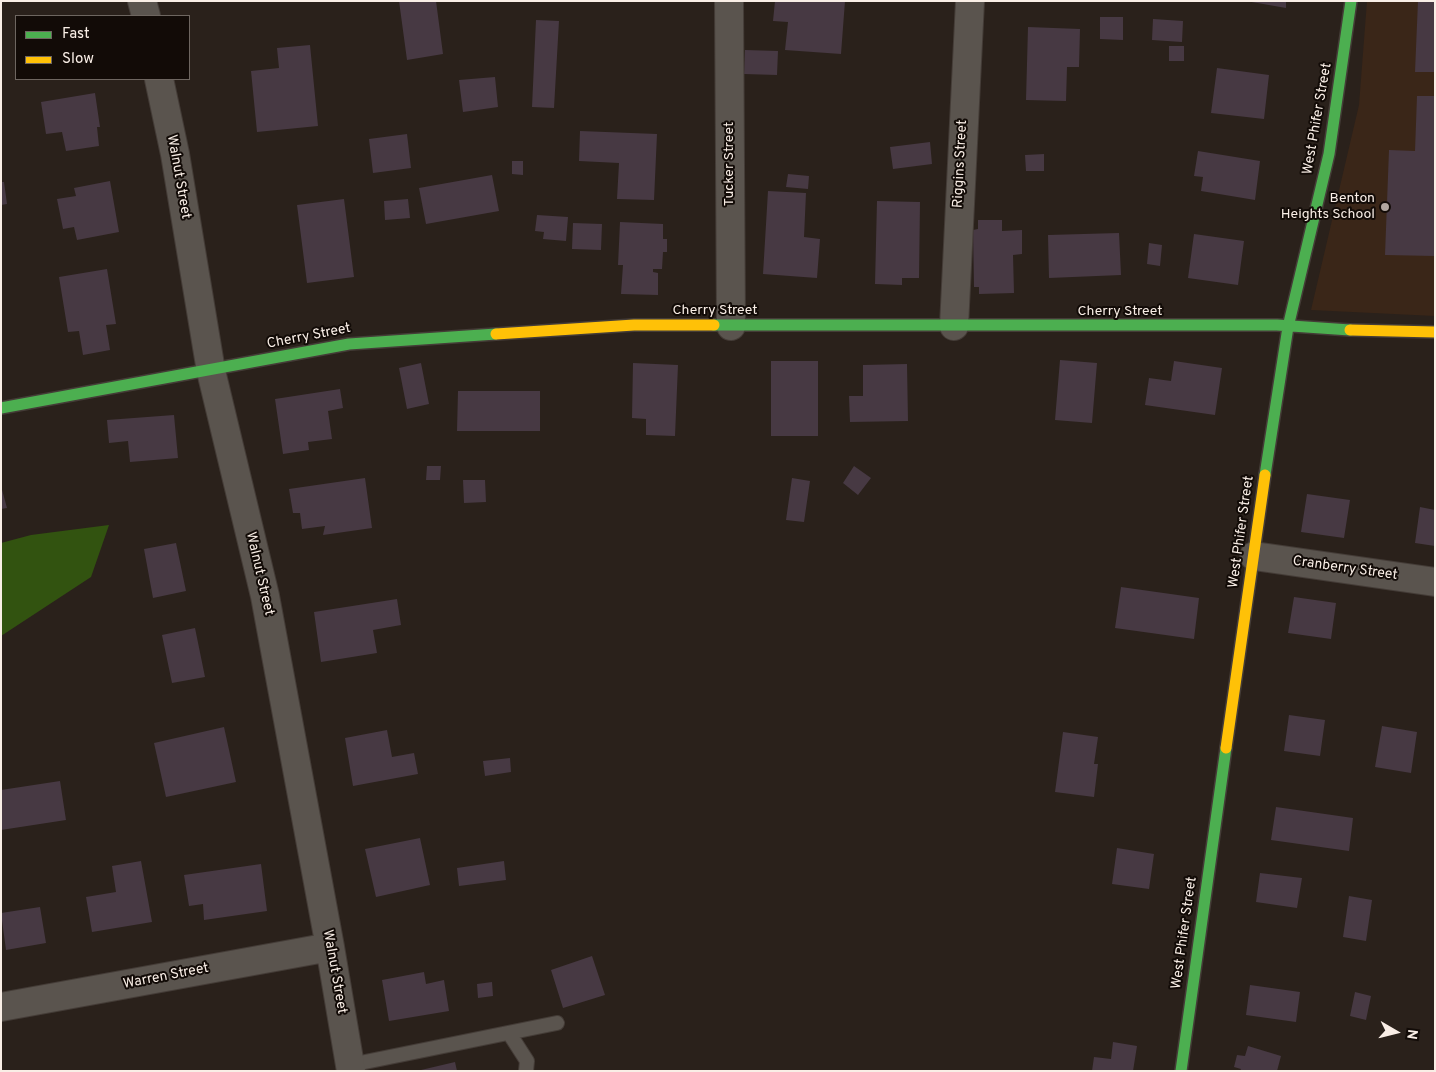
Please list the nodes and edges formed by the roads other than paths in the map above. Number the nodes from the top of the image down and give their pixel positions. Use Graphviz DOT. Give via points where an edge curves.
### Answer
graph roads {
  1 [pos="142,1"];
  2 [pos="729,1"];
  3 [pos="970,1"];
  4 [pos="1351,1"];
  5 [pos="146,15"];
  6 [pos="159,80"];
  7 [pos="731,326"];
  8 [pos="954,326"];
  9 [pos="1288,326"];
  10 [pos="1435,332"];
  11 [pos="211,371"];
  12 [pos="1,408"];
  13 [pos="1254,556"];
  14 [pos="1435,582"];
  15 [pos="330,947"];
  16 [pos="1,1008"];
  17 [pos="556,1023"];
  18 [pos="509,1033"];
  19 [pos="350,1068"];
  20 [pos="526,1071"];
  21 [pos="1181,1071"];
  1 -- 5 [label="street"];
  2 -- 7 [label="street, Tucker Street"];
  3 -- 8 [label="street, Riggins Street"];
  4 -- 9 [label="street, West Phifer Street" via="1329,154"];
  6 -- 11 [label="street, Walnut Street" via="175,154"];
  7 -- 8 [label="street, Cherry Street"];
  7 -- 11 [label="street, Cherry Street" via="634,325 349,344"];
  8 -- 9 [label="street, Cherry Street"];
  9 -- 10 [label="street, Cherry Street"];
  9 -- 13 [label="street, West Phifer Street"];
  11 -- 12 [label="street, Cherry Street"];
  11 -- 15 [label="street, Walnut Street" via="265,596"];
  13 -- 14 [label="street, Cranberry Street"];
  13 -- 21 [label="street, West Phifer Street"];
  15 -- 16 [label="street, Warren Street"];
  15 -- 19 [label="street, Walnut Street"];
  17 -- 18 [label="lane"];
  18 -- 19 [label="lane"];
  18 -- 20 [label="lane" via="527,1060"];
}
